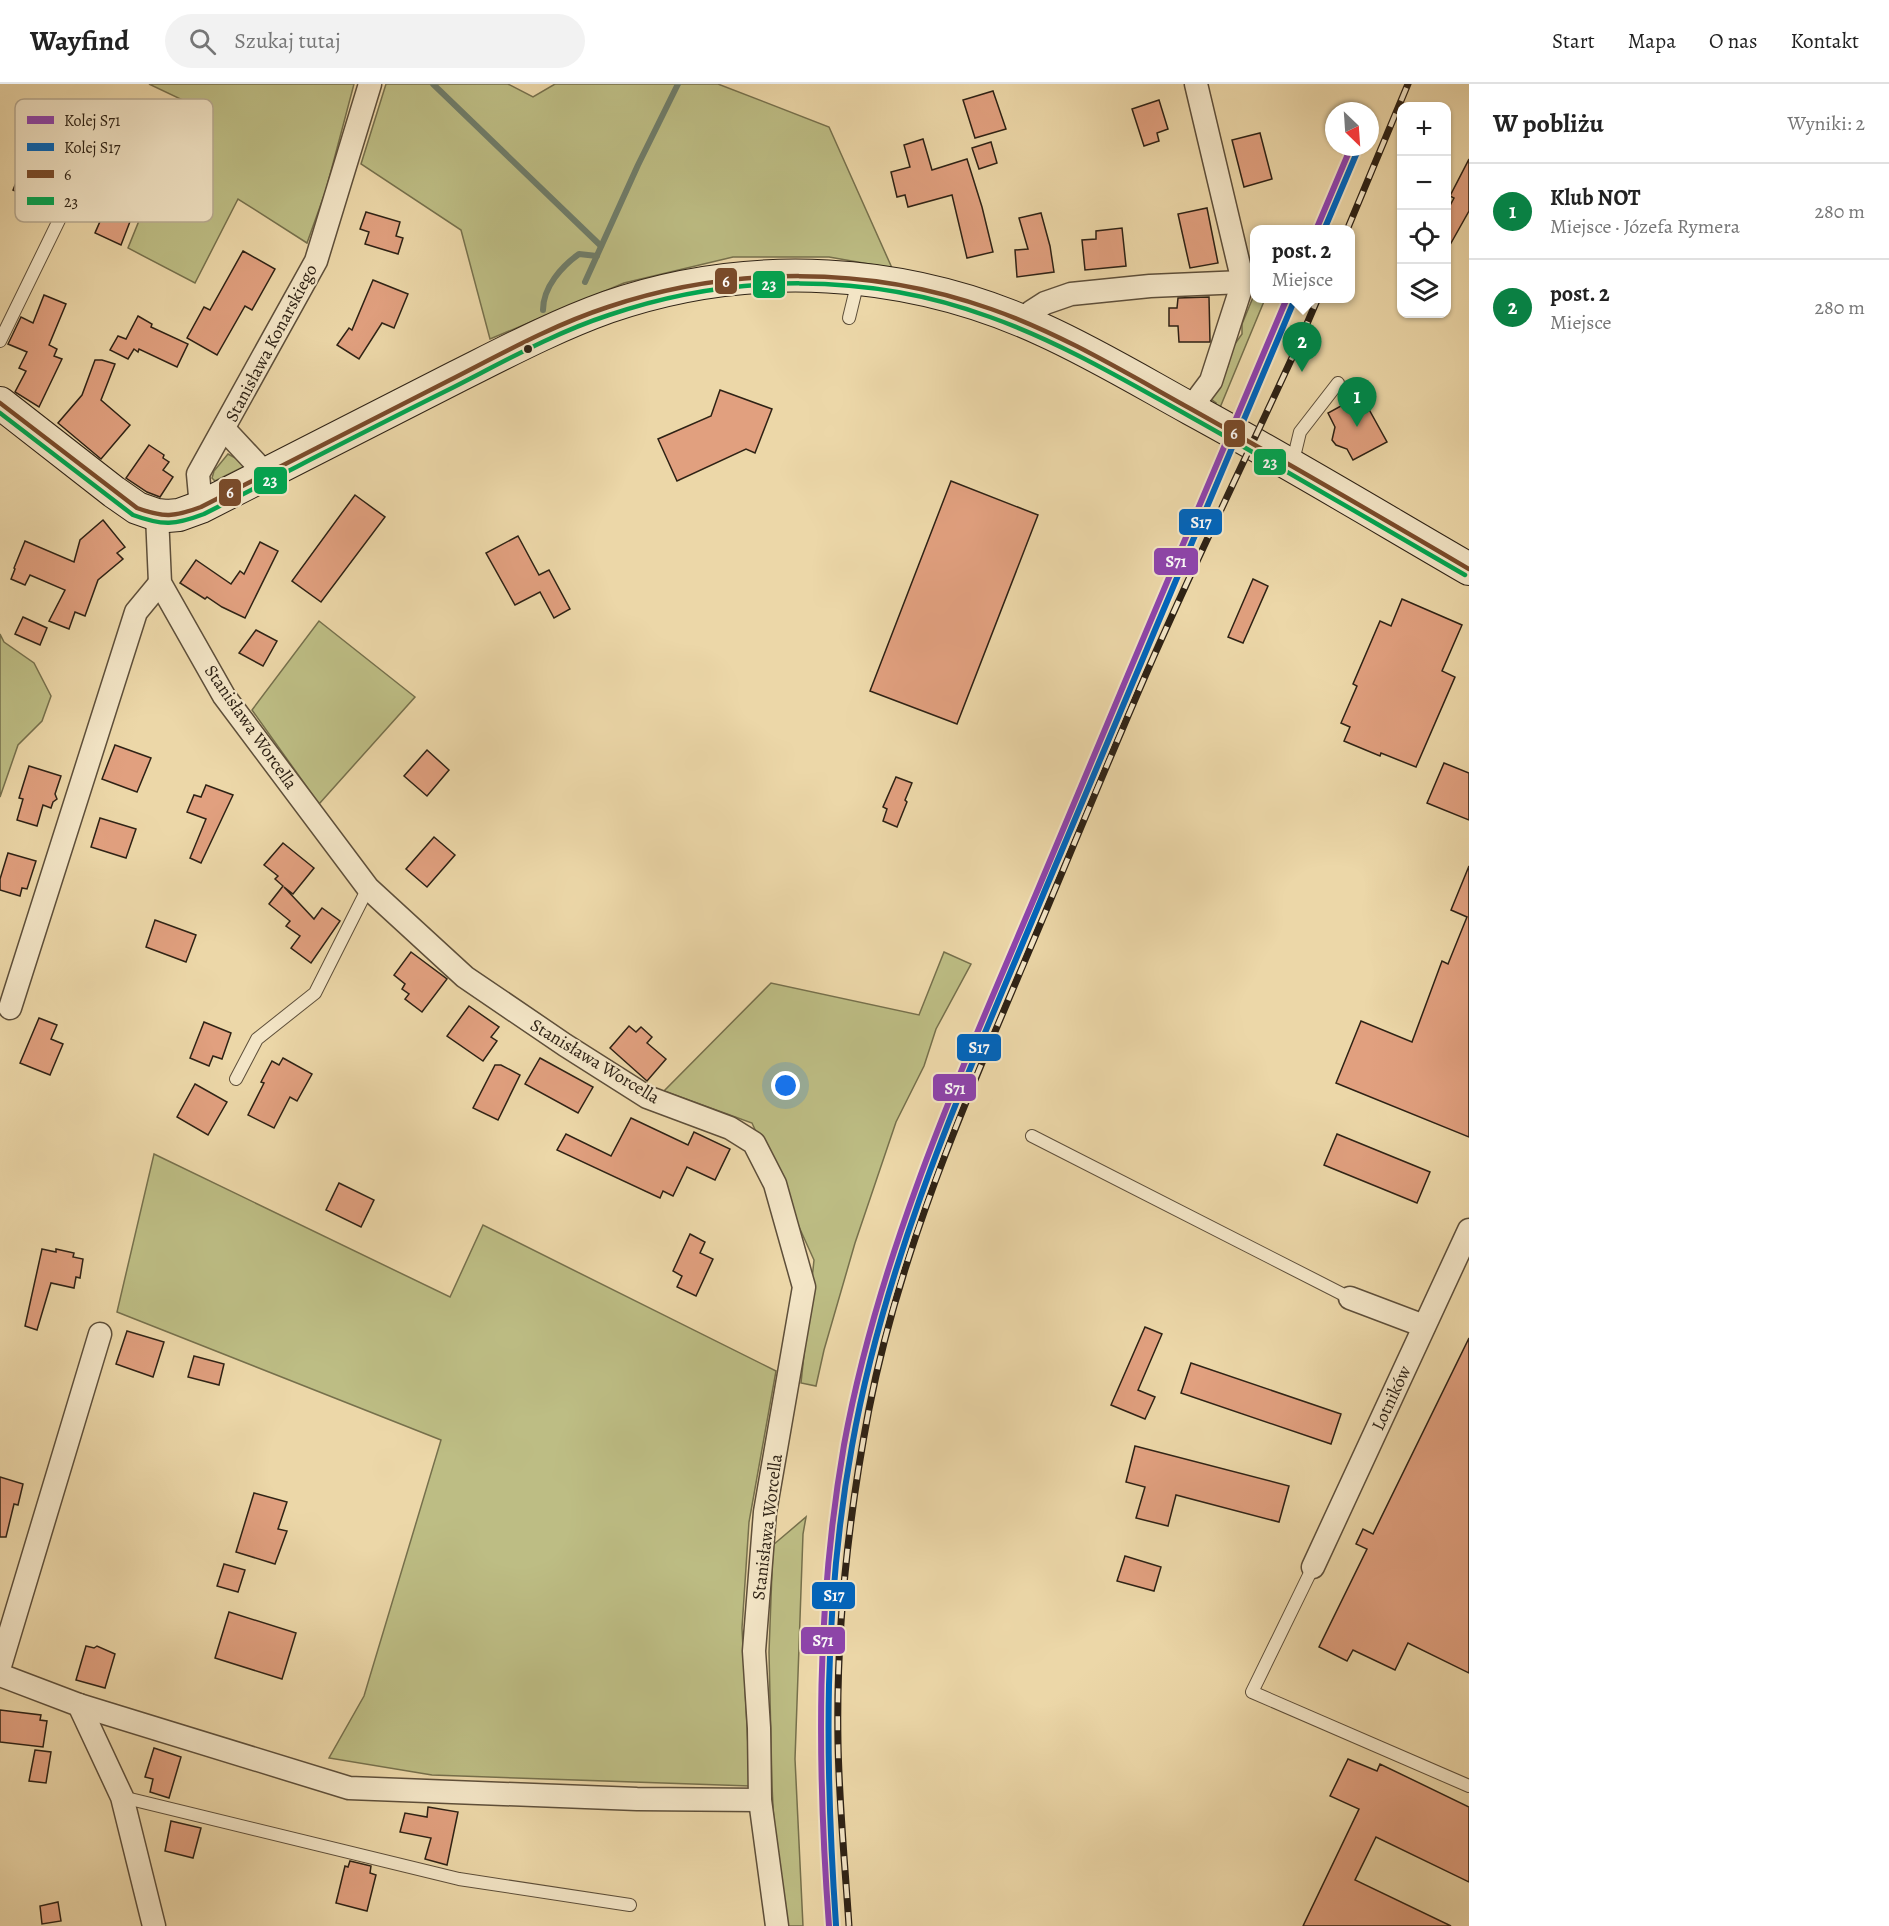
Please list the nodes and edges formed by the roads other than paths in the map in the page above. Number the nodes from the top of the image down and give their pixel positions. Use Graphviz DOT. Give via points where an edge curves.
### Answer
graph roads {
  1 [pos="370,84"];
  2 [pos="1196,84"];
  3 [pos="58,222"];
  4 [pos="859,278"];
  5 [pos="1243,282"];
  6 [pos="849,318"];
  7 [pos="1022,321"];
  8 [pos="0,341"];
  9 [pos="1338,382"];
  10 [pos="0,403"];
  11 [pos="1190,409"];
  12 [pos="225,429"];
  13 [pos="1292,466"];
  14 [pos="266,474"];
  15 [pos="201,507"];
  16 [pos="157,515"];
  17 [pos="1469,569"];
  18 [pos="160,583"];
  19 [pos="368,888"];
  20 [pos="10,1008"];
  21 [pos="236,1079"];
  22 [pos="1032,1136"];
  23 [pos="1469,1230"];
  24 [pos="1350,1298"];
  25 [pos="1424,1326"];
  26 [pos="100,1334"];
  27 [pos="1313,1566"];
  28 [pos="0,1666"];
  29 [pos="0,1675"];
  30 [pos="79,1705"];
  31 [pos="1469,1786"];
  32 [pos="122,1797"];
  33 [pos="760,1800"];
  34 [pos="630,1905"];
  35 [pos="154,1926"];
  36 [pos="777,1926"];
  1 -- 12 [label="street, Stanisława Konarskiego" via="316,261"];
  2 -- 5 [label="street"];
  3 -- 8 [label="lane"];
  4 -- 6 [label="lane"];
  4 -- 7 [label="street" via="972,303"];
  4 -- 14 [label="street" via="789,274 741,278 674,289 609,307 531,340"];
  5 -- 7 [label="street" via="1071,294 1045,303"];
  5 -- 11 [label="street" via="1211,381"];
  7 -- 11 [label="street"];
  9 -- 13 [label="lane" via="1300,432"];
  10 -- 16 [label="street" via="128,502"];
  11 -- 13 [label="street"];
  12 -- 14 [label="street, Stanisława Konarskiego"];
  12 -- 15 [label="street, Stanisława Konarskiego" via="198,474"];
  13 -- 17 [label="street"];
  14 -- 15 [label="street"];
  15 -- 16 [label="street" via="179,515"];
  16 -- 18 [label="street, Stanisława Worcella"];
  18 -- 19 [label="street, Stanisława Worcella" via="224,696"];
  18 -- 20 [label="street" via="136,612"];
  19 -- 21 [label="lane" via="315,993 257,1039"];
  19 -- 33 [label="street, Stanisława Worcella" via="465,977 565,1046 647,1096 730,1128 754,1143 775,1184 804,1287 765,1512 754,1651"];
  22 -- 24 [label="lane"];
  23 -- 25 [label="street, Lotników"];
  24 -- 25 [label="street"];
  25 -- 27 [label="street, Lotników"];
  26 -- 28 [label="street"];
  27 -- 31 [label="lane" via="1252,1692"];
  29 -- 30 [label="street"];
  30 -- 32 [label="street"];
  30 -- 33 [label="street" via="350,1788"];
  32 -- 34 [label="lane" via="459,1879"];
  32 -- 35 [label="street"];
  33 -- 36 [label="street, Stanisława Worcella"];
}
